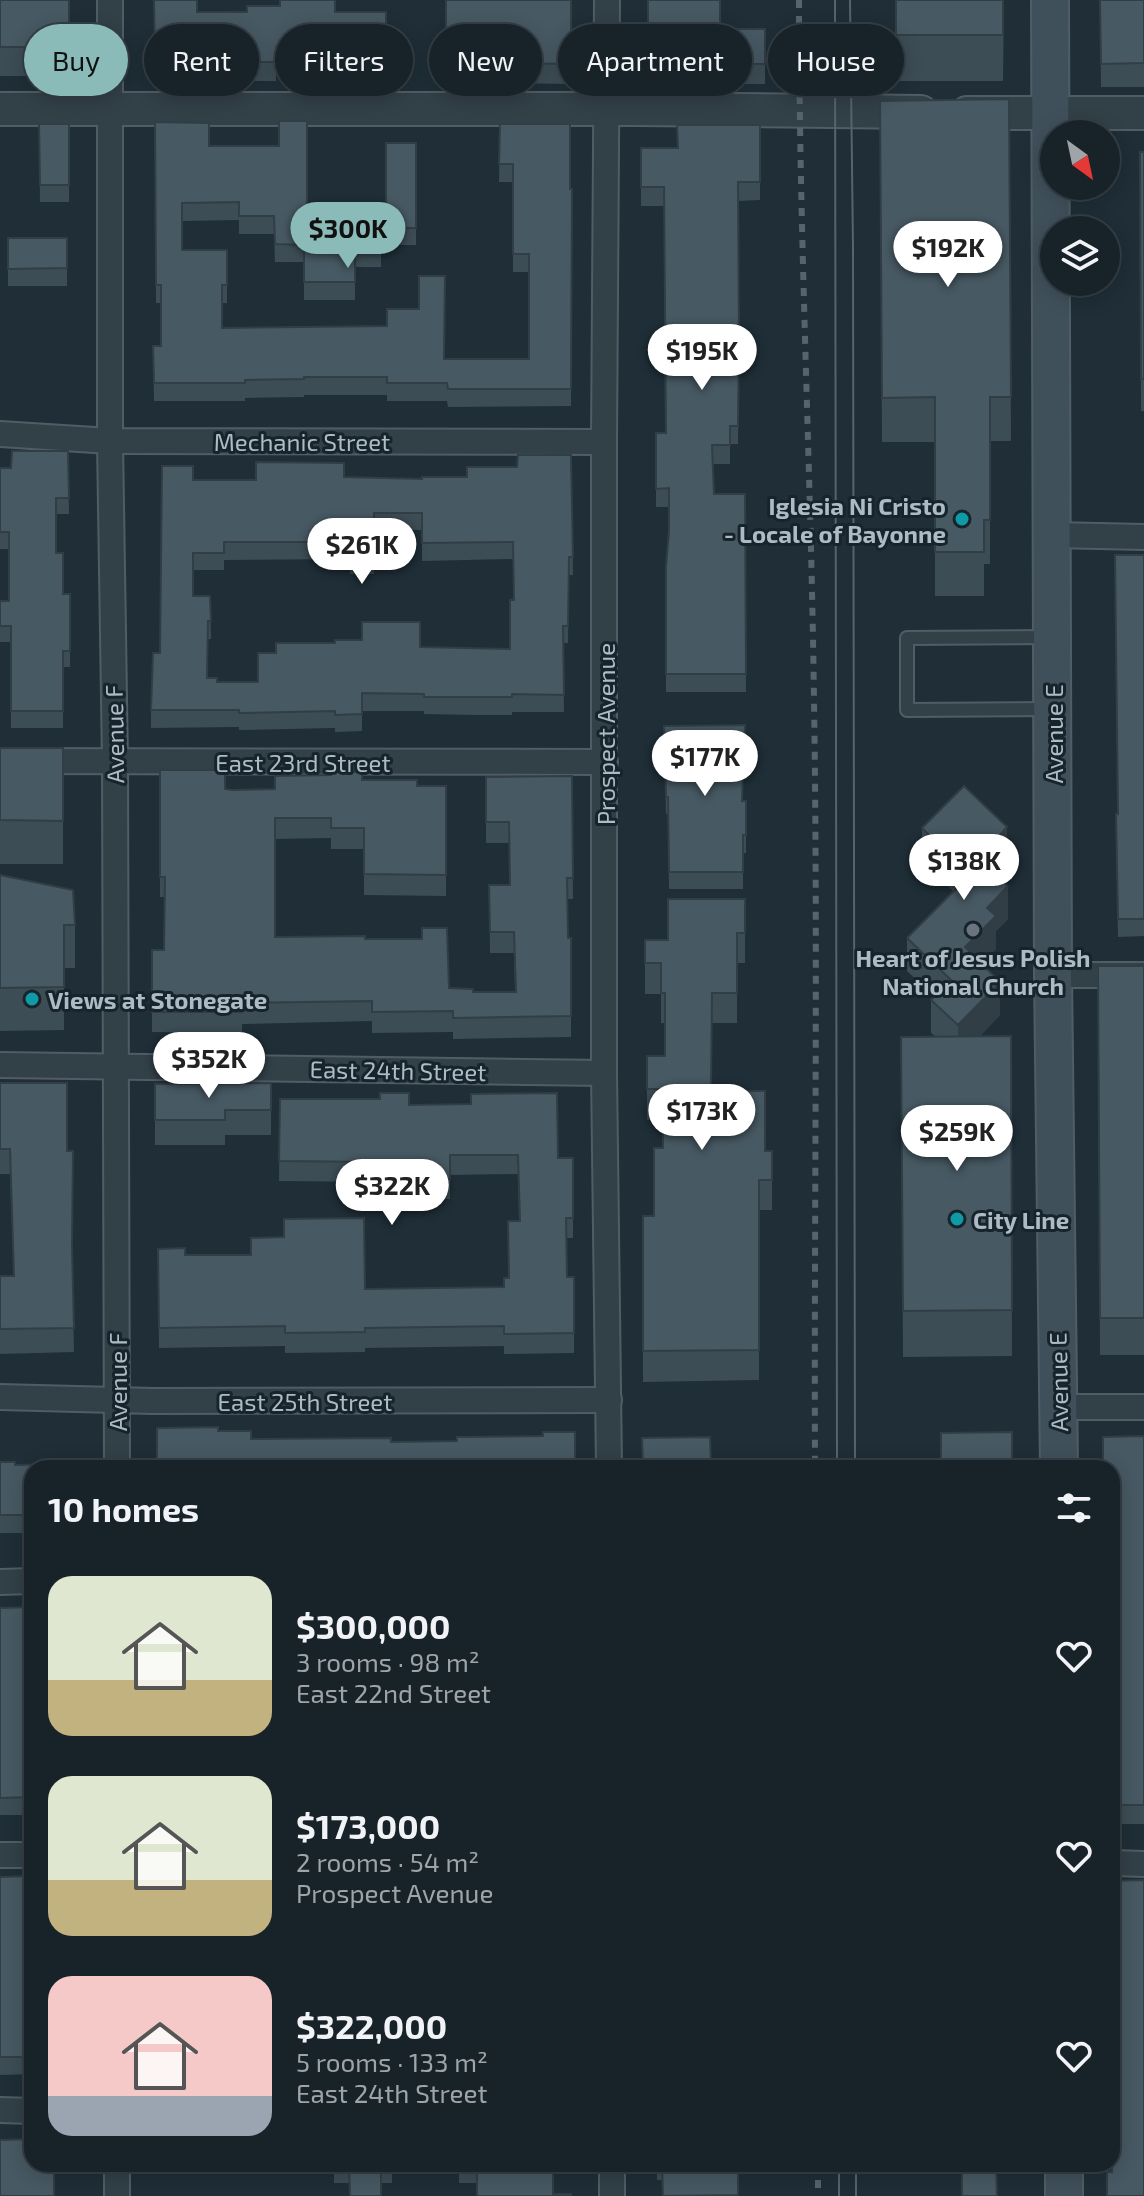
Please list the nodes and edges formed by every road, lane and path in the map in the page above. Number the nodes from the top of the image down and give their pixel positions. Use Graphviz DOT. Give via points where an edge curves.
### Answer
graph roads {
  1 [pos="110,0"];
  2 [pos="607,0"];
  3 [pos="1050,0"];
  4 [pos="0,109"];
  5 [pos="111,109"];
  6 [pos="607,110"];
  7 [pos="1051,112"];
  8 [pos="1144,113"];
  9 [pos="0,434"];
  10 [pos="110,441"];
  11 [pos="604,442"];
  12 [pos="1053,535"];
  13 [pos="1144,537"];
  14 [pos="1053,637"];
  15 [pos="1053,709"];
  16 [pos="0,761"];
  17 [pos="115,762"];
  18 [pos="605,762"];
  19 [pos="1053,975"];
  20 [pos="1144,975"];
  21 [pos="0,1065"];
  22 [pos="116,1066"];
  23 [pos="604,1073"];
  24 [pos="0,1397"];
  25 [pos="118,1400"];
  26 [pos="609,1400"];
  27 [pos="1059,1407"];
  28 [pos="1144,1407"];
  29 [pos="117,1460"];
  30 [pos="609,1460"];
  31 [pos="1059,1460"];
  32 [pos="24,1581"];
  33 [pos="0,1582"];
  34 [pos="0,1855"];
  35 [pos="24,1855"];
  36 [pos="1120,1863"];
  37 [pos="1144,1864"];
  38 [pos="0,2110"];
  39 [pos="24,2111"];
  40 [pos="117,2172"];
  41 [pos="612,2172"];
  42 [pos="1064,2172"];
  43 [pos="117,2196"];
  44 [pos="612,2196"];
  45 [pos="1064,2196"];
  1 -- 5 [label="street, Avenue F"];
  2 -- 6 [label="street, Prospect Avenue"];
  3 -- 7 [label="main road, Avenue E"];
  4 -- 5 [label="street"];
  5 -- 6 [label="street"];
  5 -- 10 [label="street, Avenue F"];
  6 -- 7 [label="street"];
  6 -- 11 [label="street, Prospect Avenue"];
  7 -- 8 [label="street"];
  7 -- 12 [label="main road, Avenue E"];
  9 -- 10 [label="street, Mechanic Street"];
  10 -- 11 [label="street, Mechanic Street"];
  10 -- 17 [label="street, Avenue F"];
  11 -- 18 [label="street, Prospect Avenue"];
  12 -- 13 [label="street"];
  12 -- 14 [label="main road, Avenue E"];
  14 -- 15 [label="main road, Avenue E"];
  14 -- 15 [label="lane" via="907,638 907,710"];
  15 -- 19 [label="main road, Avenue E"];
  16 -- 17 [label="street, East 23rd Street"];
  17 -- 18 [label="street, East 23rd Street"];
  17 -- 22 [label="street, Avenue F"];
  18 -- 23 [label="street, Prospect Avenue"];
  19 -- 20 [label="street"];
  19 -- 27 [label="main road, Avenue E"];
  21 -- 22 [label="street, East 24th Street"];
  22 -- 23 [label="street, East 24th Street"];
  22 -- 25 [label="street, Avenue F"];
  23 -- 26 [label="street, Prospect Avenue"];
  24 -- 25 [label="street, East 25th Street"];
  25 -- 26 [label="street, East 25th Street"];
  25 -- 29 [label="street, Avenue F"];
  26 -- 30 [label="street, Prospect Avenue"];
  27 -- 28 [label="street"];
  27 -- 31 [label="main road, Avenue E"];
  32 -- 33 [label="street"];
  34 -- 35 [label="street"];
  36 -- 37 [label="street"];
  38 -- 39 [label="street"];
  40 -- 43 [label="street"];
  41 -- 44 [label="street"];
  42 -- 45 [label="main road"];
}
